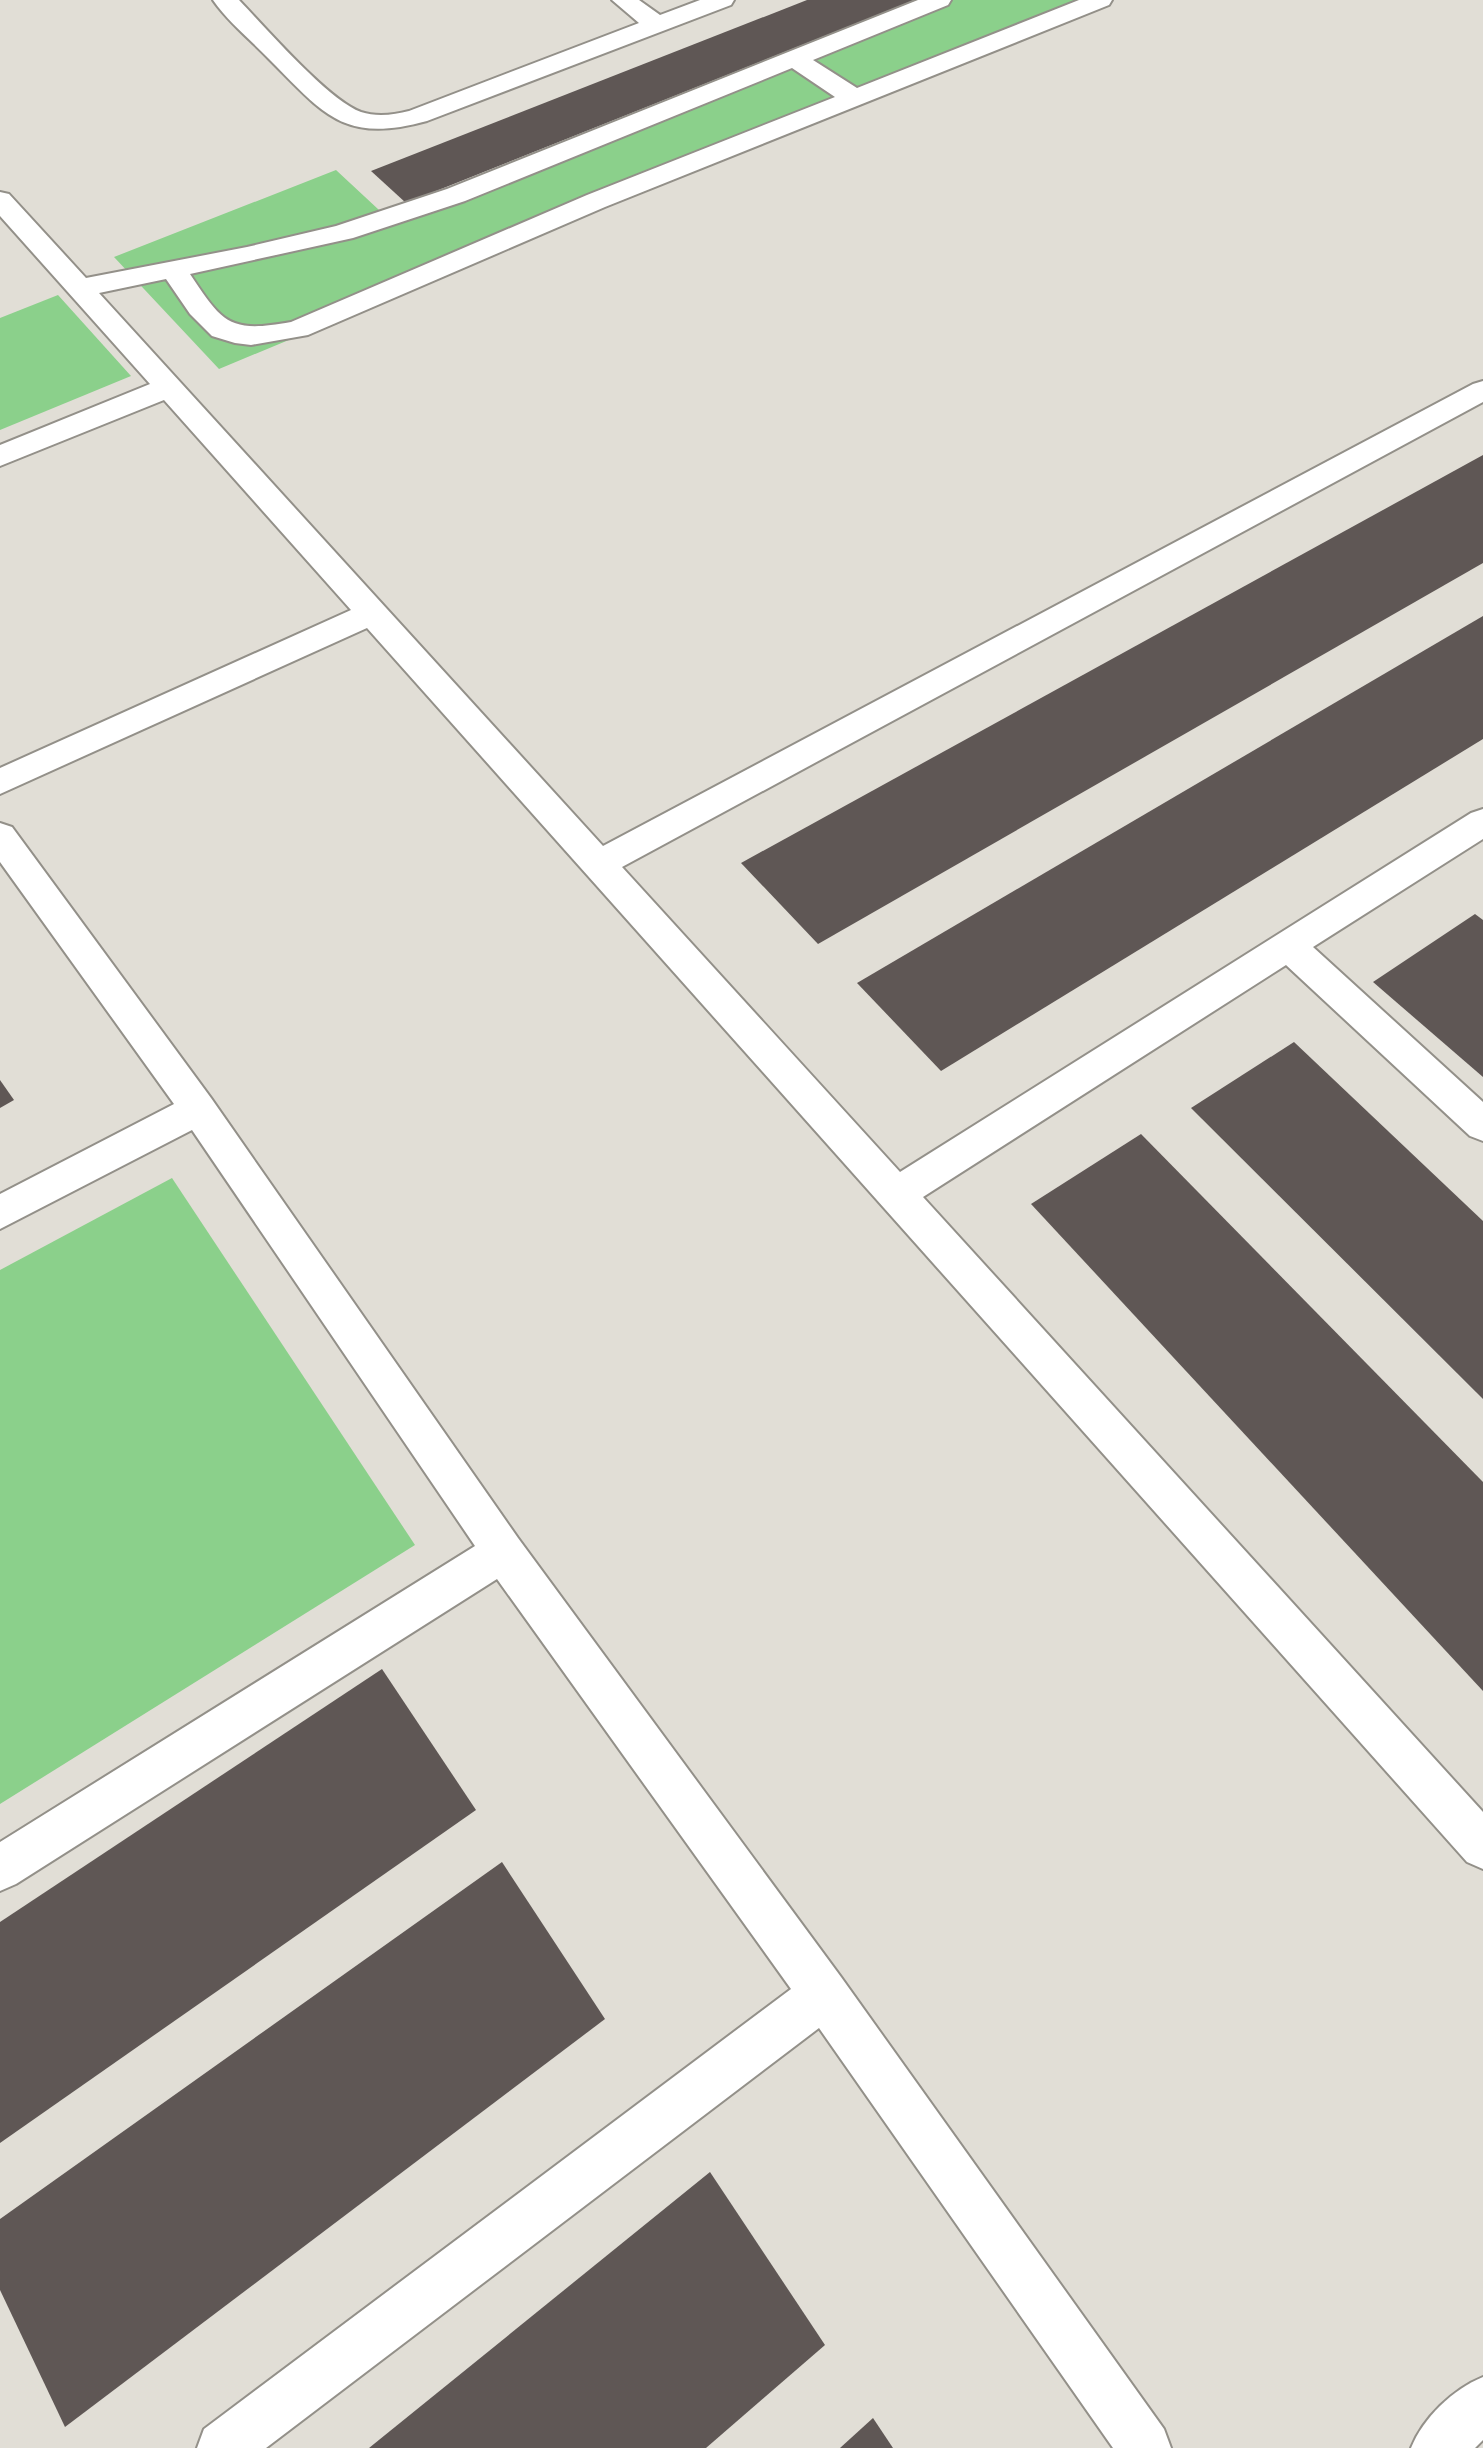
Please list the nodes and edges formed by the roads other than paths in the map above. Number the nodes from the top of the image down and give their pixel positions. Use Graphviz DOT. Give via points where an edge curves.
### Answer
graph roads {
  1 [pos="225,0"];
  2 [pos="624,0"];
  3 [pos="722,0"];
  4 [pos="939,0"];
  5 [pos="1100,0"];
  6 [pos="657,25"];
  7 [pos="793,58"];
  8 [pos="856,99"];
  9 [pos="0,200"];
  10 [pos="173,270"];
  11 [pos="79,288"];
  12 [pos="169,387"];
  13 [pos="1483,390"];
  14 [pos="0,456"];
  15 [pos="372,613"];
  16 [pos="0,782"];
  17 [pos="1483,822"];
  18 [pos="0,836"];
  19 [pos="599,864"];
  20 [pos="1289,946"];
  21 [pos="198,1109"];
  22 [pos="1483,1125"];
  23 [pos="896,1194"];
  24 [pos="0,1213"];
  25 [pos="503,1552"];
  26 [pos="1483,1846"];
  27 [pos="0,1868"];
  28 [pos="824,1994"];
  29 [pos="1483,2403"];
  30 [pos="223,2448"];
  31 [pos="1145,2448"];
  32 [pos="1437,2448"];
  1 -- 6 [label="street" via="329,105 345,117 388,125"];
  2 -- 6 [label="street"];
  3 -- 6 [label="street"];
  4 -- 7 [label="street"];
  5 -- 8 [label="street"];
  7 -- 8 [label="street"];
  7 -- 10 [label="street" via="456,195 344,232"];
  8 -- 10 [label="street" via="596,201 298,329 259,338 237,337 207,320"];
  9 -- 11 [label="street"];
  10 -- 11 [label="street"];
  11 -- 12 [label="street"];
  12 -- 14 [label="street"];
  12 -- 15 [label="street"];
  13 -- 19 [label="street"];
  15 -- 16 [label="street"];
  15 -- 19 [label="street"];
  17 -- 20 [label="street"];
  18 -- 21 [label="street"];
  19 -- 23 [label="street"];
  20 -- 22 [label="street"];
  20 -- 23 [label="street"];
  21 -- 24 [label="street"];
  21 -- 25 [label="street"];
  23 -- 26 [label="street"];
  25 -- 27 [label="street"];
  25 -- 28 [label="street"];
  28 -- 30 [label="street"];
  28 -- 31 [label="street"];
  29 -- 32 [label="street"];
}
